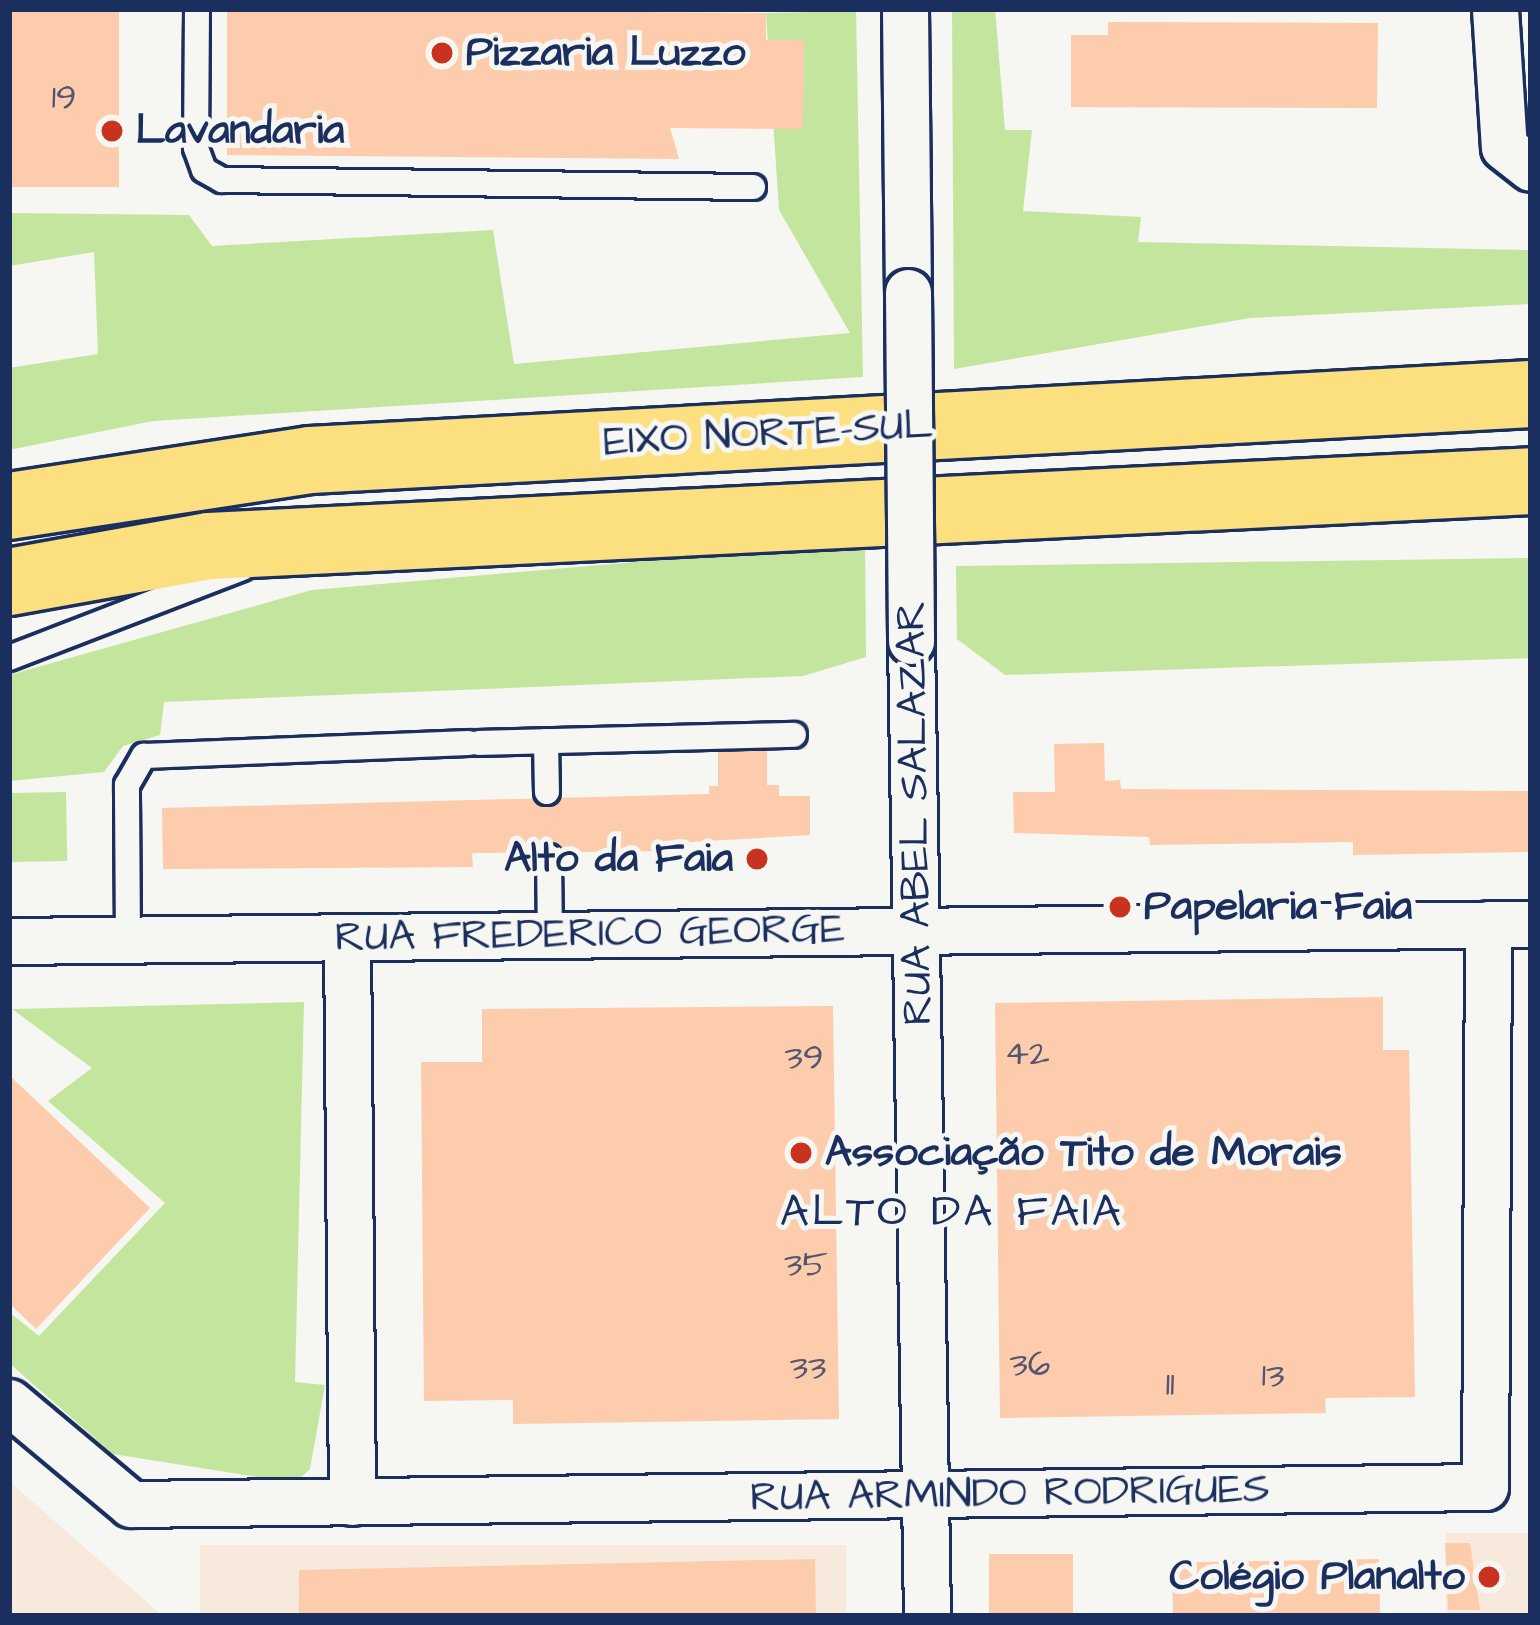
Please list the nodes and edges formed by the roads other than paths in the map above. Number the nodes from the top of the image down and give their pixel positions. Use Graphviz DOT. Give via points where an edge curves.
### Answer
graph roads {
  1 [pos="197,9"];
  2 [pos="905,9"];
  3 [pos="1495,9"];
  4 [pos="1517,158"];
  5 [pos="753,187"];
  6 [pos="1531,394"];
  7 [pos="1531,481"];
  8 [pos="9,506"];
  9 [pos="315,540"];
  10 [pos="9,582"];
  11 [pos="9,658"];
  12 [pos="794,735"];
  13 [pos="547,741"];
  14 [pos="547,792"];
  15 [pos="549,857"];
  16 [pos="1509,924"];
  17 [pos="919,931"];
  18 [pos="550,935"];
  19 [pos="347,937"];
  20 [pos="128,939"];
  21 [pos="9,941"];
  22 [pos="9,1402"];
  23 [pos="925,1495"];
  24 [pos="352,1502"];
  25 [pos="926,1616"];
  1 -- 5 [label="lane" via="196,148 204,170 222,180"];
  2 -- 17 [label="street, RUA ABEL SALAZAR, bridge"];
  3 -- 4 [label="street"];
  6 -- 8 [label="highway, EIXO NORTE-SUL" via="310,460"];
  7 -- 9 [label="highway, EIXO NORTE-SUL"];
  9 -- 10 [label="highway, EIXO NORTE-SUL" via="208,546"];
  9 -- 11 [label="lane"];
  12 -- 13 [label="lane"];
  13 -- 14 [label="lane"];
  13 -- 20 [label="lane" via="144,756 127,785"];
  15 -- 18 [label="lane"];
  16 -- 17 [label="street, RUA FREDERICO GEORGE"];
  16 -- 23 [label="street, RUA ARMINDO RODRIGUES" via="1485,1487"];
  17 -- 18 [label="street, RUA FREDERICO GEORGE"];
  17 -- 23 [label="street, RUA ABEL SALAZAR"];
  18 -- 19 [label="street, RUA FREDERICO GEORGE"];
  19 -- 20 [label="street, RUA FREDERICO GEORGE"];
  19 -- 24 [label="street"];
  20 -- 21 [label="street, RUA FREDERICO GEORGE"];
  22 -- 24 [label="street, RUA ARMINDO RODRIGUES" via="131,1504"];
  23 -- 24 [label="street, RUA ARMINDO RODRIGUES"];
  23 -- 25 [label="street, RUA ABEL SALAZAR"];
}
